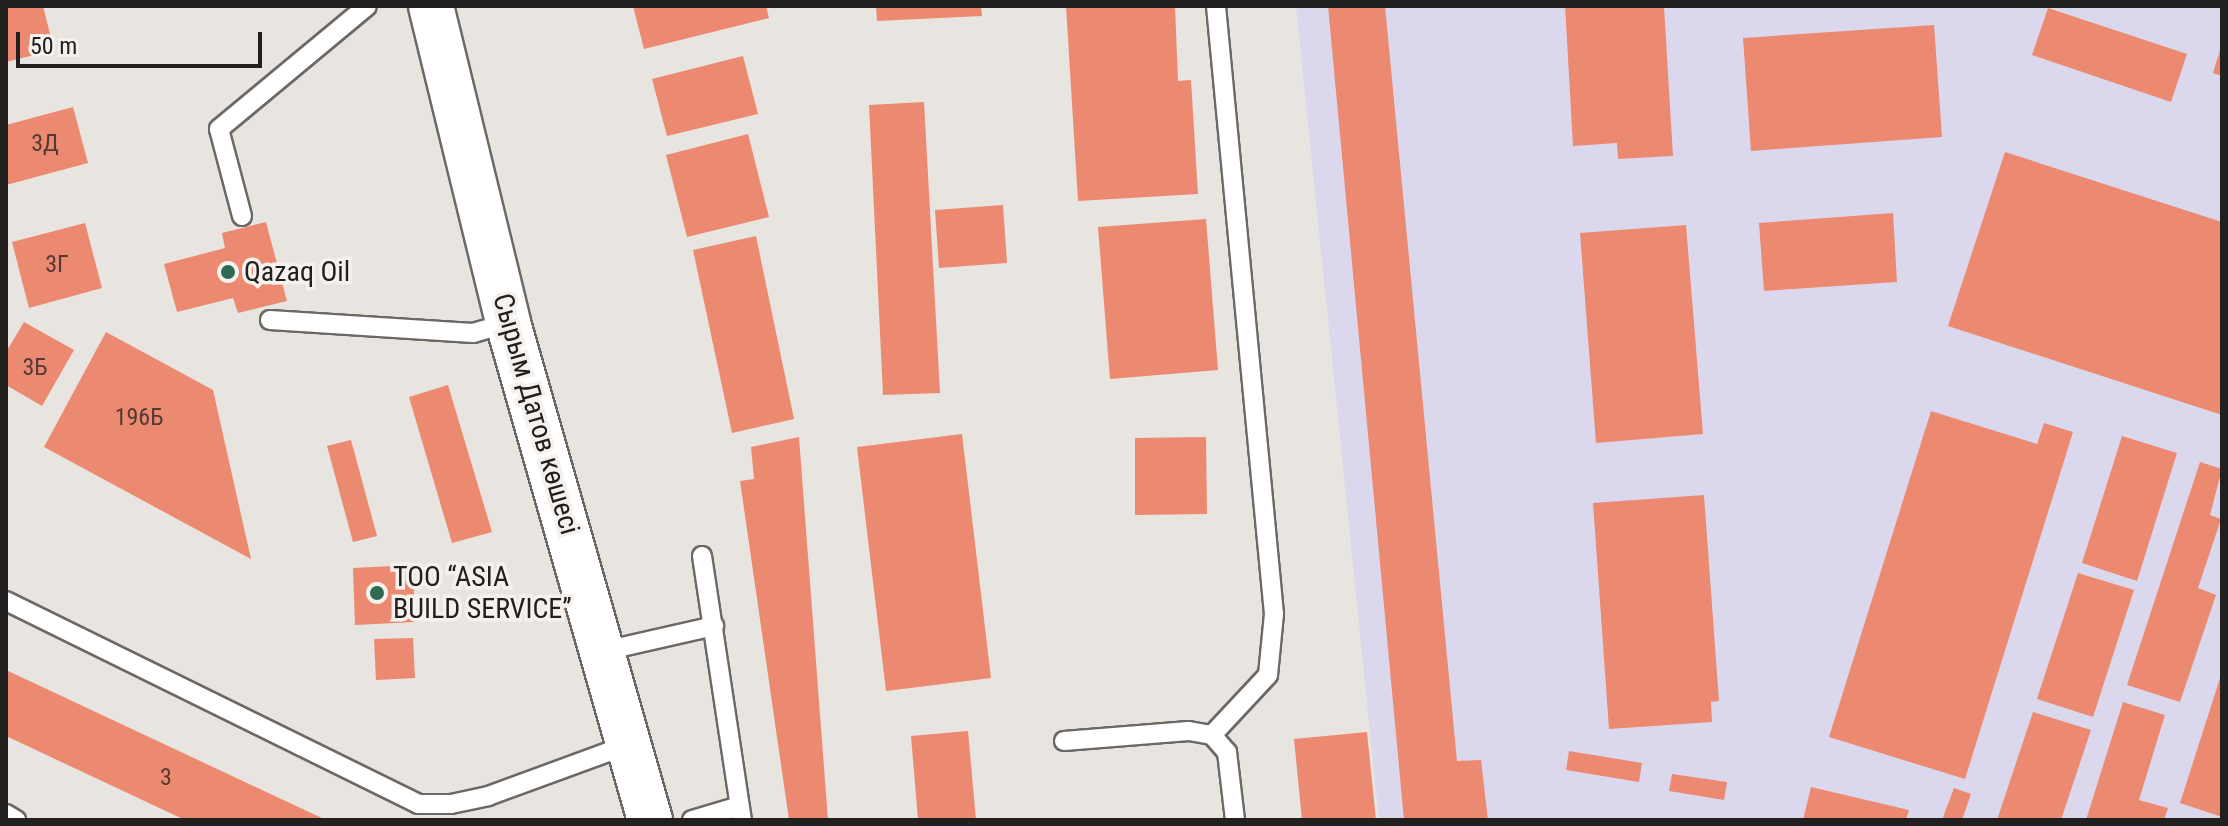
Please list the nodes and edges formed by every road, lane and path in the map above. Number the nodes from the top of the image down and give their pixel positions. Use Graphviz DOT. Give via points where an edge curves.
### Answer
graph roads {
  1 [pos="367,6"];
  2 [pos="431,6"];
  3 [pos="1216,6"];
  4 [pos="242,216"];
  5 [pos="270,320"];
  6 [pos="508,323"];
  7 [pos="702,556"];
  8 [pos="6,601"];
  9 [pos="714,626"];
  10 [pos="604,651"];
  11 [pos="1212,735"];
  12 [pos="1064,741"];
  13 [pos="630,743"];
  14 [pos="741,813"];
  15 [pos="6,814"];
  16 [pos="16,820"];
  17 [pos="650,820"];
  18 [pos="692,820"];
  19 [pos="1235,820"];
  1 -- 4 [label="lane" via="219,129"];
  2 -- 6 [label="main road, Сырым Датов көшесі"];
  3 -- 11 [label="lane" via="1274,614 1268,675"];
  5 -- 6 [label="lane" via="473,333"];
  6 -- 10 [label="main road, Сырым Датов көшесі"];
  7 -- 9 [label="lane"];
  8 -- 13 [label="lane" via="418,804 488,796"];
  9 -- 10 [label="lane"];
  9 -- 14 [label="lane"];
  10 -- 13 [label="main road, Сырым Датов көшесі"];
  11 -- 12 [label="lane" via="1189,731"];
  11 -- 19 [label="lane" via="1227,752"];
  13 -- 17 [label="main road, Сырым Датов көшесі"];
  14 -- 18 [label="lane"];
  15 -- 16 [label="lane"];
}
